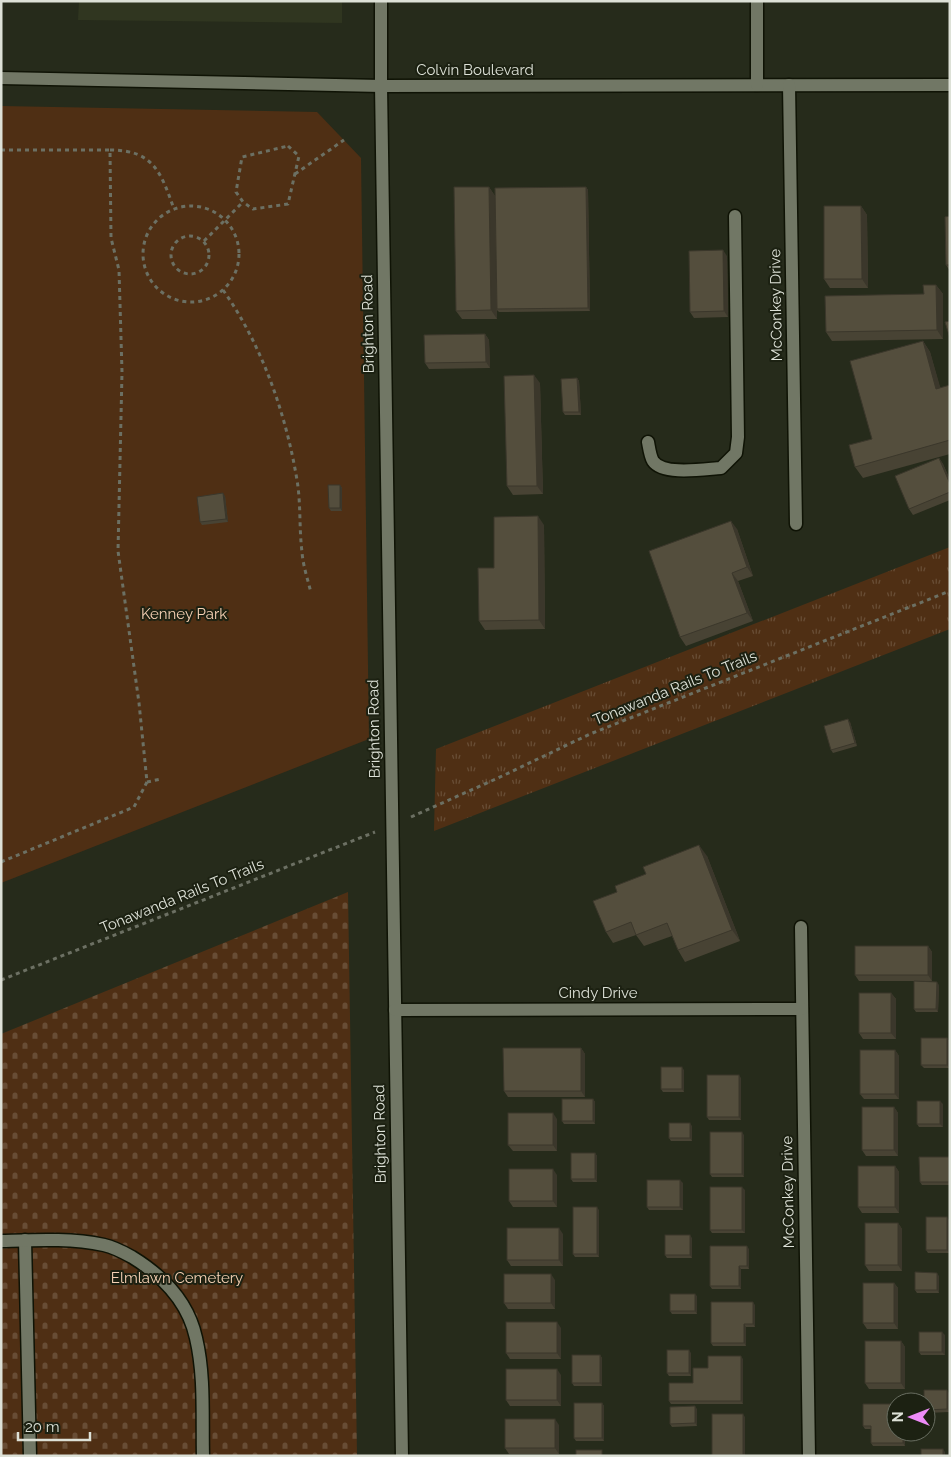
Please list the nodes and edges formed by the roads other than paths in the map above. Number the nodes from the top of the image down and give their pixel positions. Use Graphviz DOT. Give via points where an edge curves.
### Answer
graph roads {
  1 [pos="381,1"];
  2 [pos="757,1"];
  3 [pos="1,78"];
  4 [pos="757,85"];
  5 [pos="790,85"];
  6 [pos="950,85"];
  7 [pos="380,86"];
  8 [pos="735,216"];
  9 [pos="648,442"];
  10 [pos="796,524"];
  11 [pos="801,927"];
  12 [pos="802,1009"];
  13 [pos="395,1010"];
  14 [pos="25,1240"];
  15 [pos="1,1241"];
  16 [pos="30,1456"];
  17 [pos="203,1456"];
  18 [pos="402,1456"];
  19 [pos="809,1456"];
  1 -- 7 [label="street, Brighton Road"];
  2 -- 4 [label="street"];
  3 -- 7 [label="street, Colvin Boulevard"];
  4 -- 5 [label="street, Colvin Boulevard"];
  4 -- 7 [label="street, Colvin Boulevard"];
  5 -- 6 [label="street, Colvin Boulevard"];
  5 -- 10 [label="street, McConkey Drive"];
  7 -- 13 [label="street, Brighton Road"];
  8 -- 9 [label="street" via="736,453 721,468 673,470 652,461"];
  11 -- 12 [label="street, McConkey Drive"];
  12 -- 13 [label="street, Cindy Drive"];
  12 -- 19 [label="street, McConkey Drive"];
  13 -- 18 [label="street, Brighton Road"];
  14 -- 15 [label="street"];
  14 -- 16 [label="street"];
  14 -- 17 [label="street" via="106,1245 146,1266 178,1297 189,1315 199,1352"];
}
